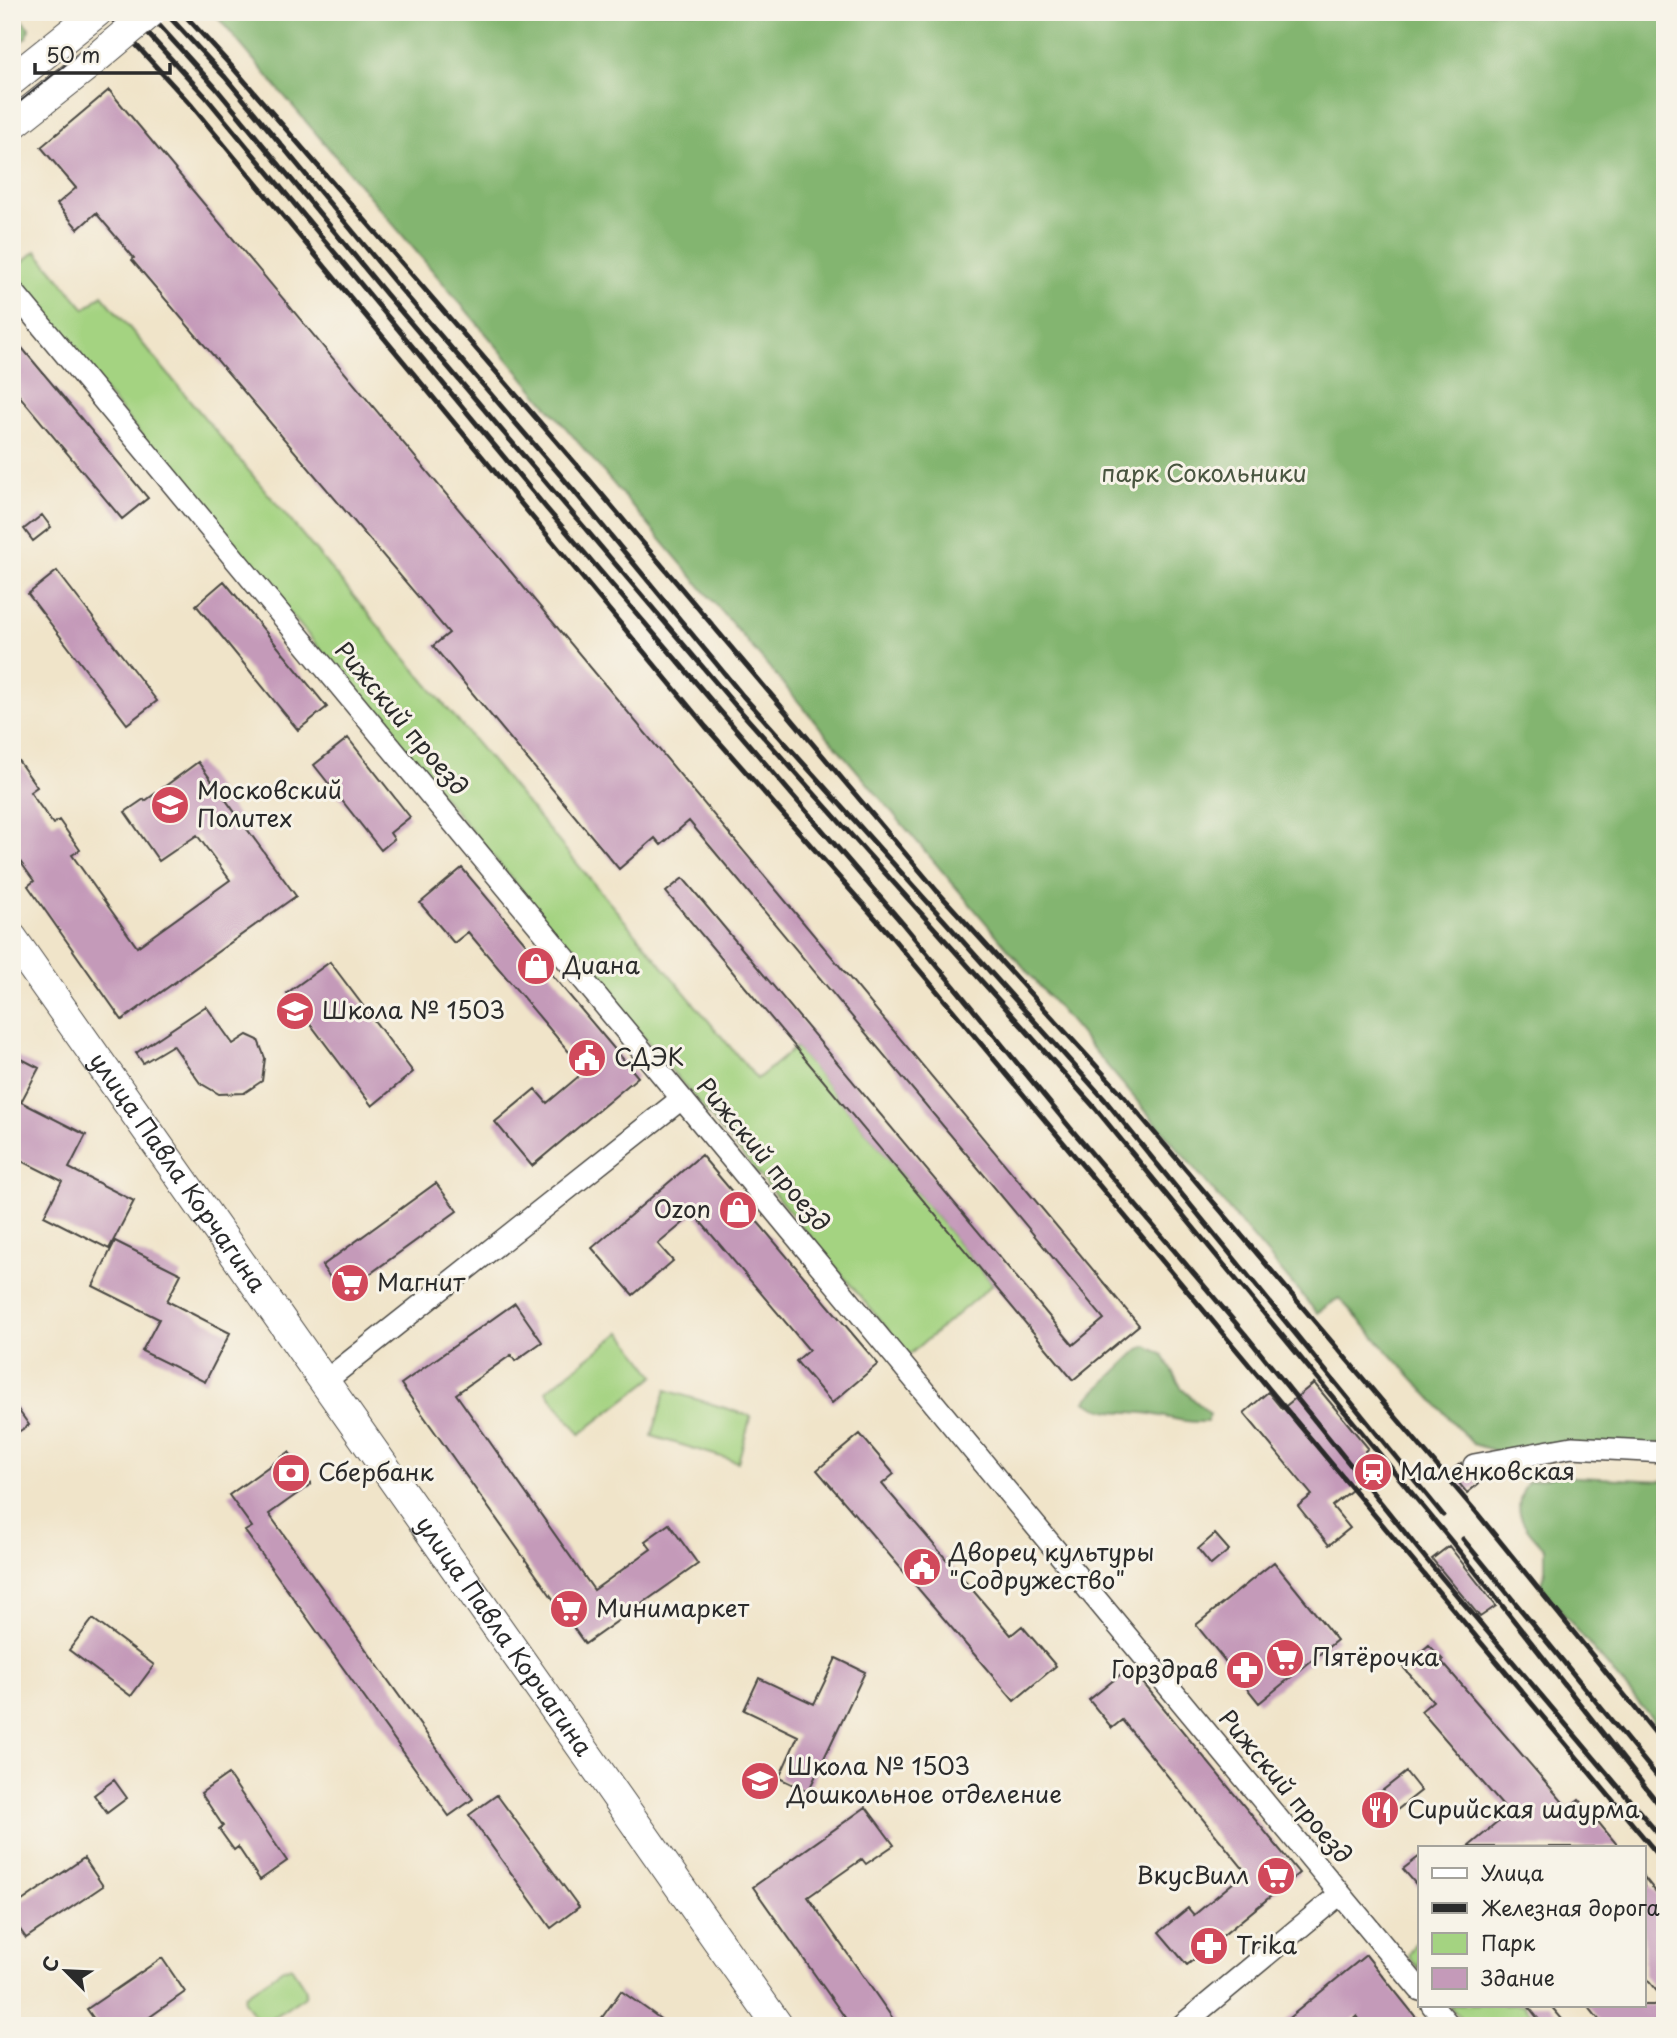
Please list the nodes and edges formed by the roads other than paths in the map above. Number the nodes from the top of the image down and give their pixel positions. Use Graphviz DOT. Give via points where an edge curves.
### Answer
graph roads {
  1 [pos="97,12"];
  2 [pos="151,12"];
  3 [pos="12,80"];
  4 [pos="12,125"];
  5 [pos="12,290"];
  6 [pos="12,938"];
  7 [pos="681,1099"];
  8 [pos="324,1382"];
  9 [pos="1665,1452"];
  10 [pos="1474,1465"];
  11 [pos="1340,1894"];
  12 [pos="1418,1988"];
  13 [pos="1434,2007"];
  14 [pos="778,2026"];
  15 [pos="1181,2026"];
  16 [pos="1450,2026"];
  1 -- 3 [label="street"];
  2 -- 4 [label="street, bridge"];
  5 -- 7 [label="street, Рижский проезд"];
  6 -- 8 [label="street, улица Павла Корчагина"];
  7 -- 8 [label="street"];
  7 -- 11 [label="street, Рижский проезд"];
  8 -- 14 [label="street, улица Павла Корчагина"];
  9 -- 10 [label="street" via="1572,1447"];
  11 -- 12 [label="street, Рижский проезд"];
  11 -- 15 [label="street"];
  13 -- 16 [label="street"];
}
